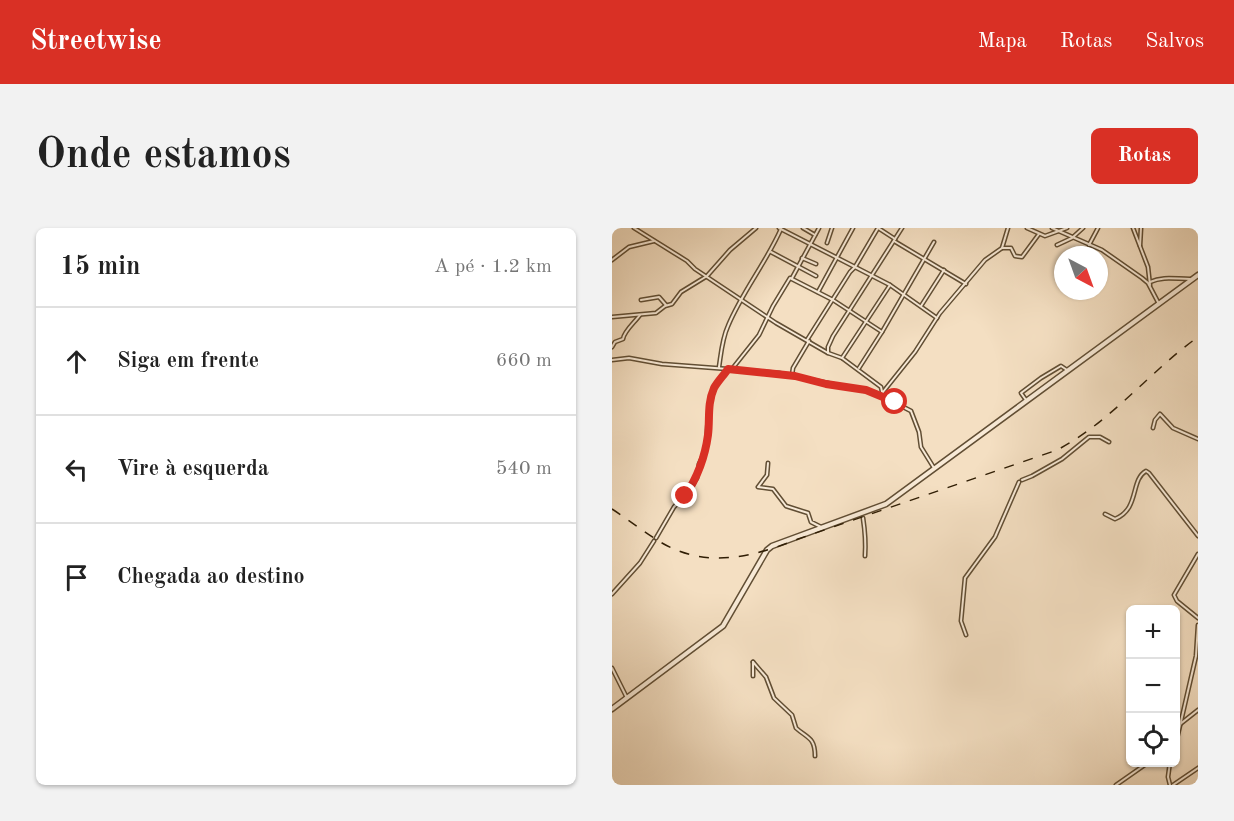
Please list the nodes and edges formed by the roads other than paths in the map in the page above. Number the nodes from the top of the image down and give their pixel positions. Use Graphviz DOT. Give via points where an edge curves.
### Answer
graph roads {
  1 [pos="634,228"];
  2 [pos="756,228"];
  3 [pos="803,228"];
  4 [pos="819,228"];
  5 [pos="832,228"];
  6 [pos="853,228"];
  7 [pos="902,228"];
  8 [pos="1008,228"];
  9 [pos="1027,228"];
  10 [pos="1052,228"];
  11 [pos="1067,228"];
  12 [pos="1083,228"];
  13 [pos="1098,228"];
  14 [pos="1133,228"];
  15 [pos="1141,228"];
  16 [pos="780,229"];
  17 [pos="1058,231"];
  18 [pos="1039,234"];
  19 [pos="1063,234"];
  20 [pos="816,235"];
  21 [pos="1072,238"];
  22 [pos="895,240"];
  23 [pos="654,241"];
  24 [pos="934,242"];
  25 [pos="827,243"];
  26 [pos="810,244"];
  27 [pos="1057,245"];
  28 [pos="1089,245"];
  29 [pos="1140,246"];
  30 [pos="1002,248"];
  31 [pos="771,252"];
  32 [pos="802,258"];
  33 [pos="837,258"];
  34 [pos="925,259"];
  35 [pos="612,260"];
  36 [pos="816,264"];
  37 [pos="797,267"];
  38 [pos="855,267"];
  39 [pos="944,270"];
  40 [pos="872,274"];
  41 [pos="1198,275"];
  42 [pos="707,276"];
  43 [pos="816,276"];
  44 [pos="791,278"];
  45 [pos="1193,279"];
  46 [pos="1150,282"];
  47 [pos="966,284"];
  48 [pos="890,285"];
  49 [pos="1150,288"];
  50 [pos="818,292"];
  51 [pos="904,296"];
  52 [pos="741,299"];
  53 [pos="641,300"];
  54 [pos="833,300"];
  55 [pos="1159,304"];
  56 [pos="666,305"];
  57 [pos="921,306"];
  58 [pos="848,312"];
  59 [pos="640,314"];
  60 [pos="612,317"];
  61 [pos="767,317"];
  62 [pos="937,318"];
  63 [pos="866,322"];
  64 [pos="882,332"];
  65 [pos="808,341"];
  66 [pos="612,347"];
  67 [pos="828,353"];
  68 [pos="842,358"];
  69 [pos="612,360"];
  70 [pos="719,368"];
  71 [pos="728,369"];
  72 [pos="732,369"];
  73 [pos="858,369"];
  74 [pos="1067,370"];
  75 [pos="792,375"];
  76 [pos="883,392"];
  77 [pos="883,396"];
  78 [pos="1026,400"];
  79 [pos="1153,428"];
  80 [pos="1198,439"];
  81 [pos="1109,442"];
  82 [pos="768,463"];
  83 [pos="934,468"];
  84 [pos="1105,514"];
  85 [pos="863,518"];
  86 [pos="823,527"];
  87 [pos="1198,536"];
  88 [pos="1198,554"];
  89 [pos="865,556"];
  90 [pos="612,594"];
  91 [pos="1198,618"];
  92 [pos="1198,625"];
  93 [pos="966,635"];
  94 [pos="612,668"];
  95 [pos="753,676"];
  96 [pos="627,698"];
  97 [pos="612,709"];
  98 [pos="1198,710"];
  99 [pos="1180,721"];
  100 [pos="1180,724"];
  101 [pos="815,756"];
  102 [pos="1142,767"];
  103 [pos="1169,767"];
  104 [pos="1198,768"];
  105 [pos="1116,785"];
  106 [pos="1172,785"];
  1 -- 23 [label="street"];
  2 -- 42 [label="street"];
  3 -- 20 [label="street"];
  4 -- 20 [label="street"];
  5 -- 25 [label="street"];
  6 -- 33 [label="street"];
  7 -- 22 [label="street"];
  8 -- 30 [label="street"];
  9 -- 18 [label="street"];
  10 -- 17 [label="street"];
  11 -- 17 [label="street"];
  11 -- 19 [label="street"];
  12 -- 21 [label="street"];
  13 -- 28 [label="street"];
  14 -- 29 [label="street"];
  15 -- 29 [label="street"];
  16 -- 26 [label="street"];
  16 -- 31 [label="street"];
  17 -- 18 [label="street"];
  17 -- 19 [label="street"];
  18 -- 30 [label="street" via="1022,257 1015,256 1011,248"];
  19 -- 21 [label="street"];
  20 -- 26 [label="street"];
  21 -- 27 [label="street"];
  21 -- 28 [label="street"];
  22 -- 34 [label="street"];
  22 -- 38 [label="street" via="878,228"];
  22 -- 40 [label="street"];
  23 -- 35 [label="street" via="629,247"];
  23 -- 42 [label="street"];
  24 -- 34 [label="street"];
  26 -- 32 [label="street"];
  26 -- 33 [label="street"];
  28 -- 49 [label="street" via="1142,278"];
  29 -- 46 [label="street"];
  30 -- 47 [label="street" via="985,260"];
  31 -- 37 [label="street"];
  31 -- 52 [label="street"];
  32 -- 36 [label="street"];
  32 -- 37 [label="street"];
  33 -- 38 [label="street"];
  33 -- 50 [label="street"];
  34 -- 39 [label="street"];
  34 -- 51 [label="street"];
  37 -- 43 [label="street"];
  37 -- 44 [label="street"];
  38 -- 40 [label="street"];
  38 -- 54 [label="street"];
  39 -- 47 [label="street"];
  39 -- 57 [label="street"];
  40 -- 48 [label="street"];
  40 -- 58 [label="street"];
  41 -- 45 [label="street"];
  42 -- 52 [label="street"];
  42 -- 56 [label="street"];
  44 -- 50 [label="street"];
  44 -- 61 [label="street"];
  45 -- 46 [label="street" via="1161,277"];
  45 -- 55 [label="street"];
  46 -- 49 [label="street"];
  47 -- 62 [label="street"];
  48 -- 51 [label="street"];
  48 -- 63 [label="street"];
  49 -- 55 [label="street"];
  50 -- 54 [label="street"];
  51 -- 57 [label="street"];
  51 -- 64 [label="street"];
  52 -- 61 [label="street"];
  52 -- 70 [label="street" via="727,327"];
  53 -- 56 [label="street" via="659,297"];
  54 -- 58 [label="street"];
  54 -- 65 [label="street"];
  55 -- 74 [label="street"];
  56 -- 59 [label="street" via="656,313"];
  57 -- 62 [label="street"];
  58 -- 63 [label="street"];
  58 -- 67 [label="street"];
  59 -- 60 [label="street"];
  59 -- 66 [label="street" via="623,339"];
  61 -- 65 [label="street"];
  61 -- 72 [label="street" via="759,335"];
  62 -- 76 [label="street"];
  63 -- 64 [label="street"];
  63 -- 68 [label="street"];
  64 -- 73 [label="street"];
  65 -- 67 [label="street"];
  65 -- 75 [label="street"];
  67 -- 68 [label="street"];
  68 -- 73 [label="street"];
  69 -- 70 [label="street" via="629,358"];
  70 -- 71 [label="street"];
  71 -- 72 [label="street"];
  71 -- 90 [label="street" via="712,396 706,449 697,478 640,563"];
  72 -- 75 [label="street"];
  73 -- 76 [label="street"];
  74 -- 78 [label="street"];
  74 -- 78 [label="street" via="1061,366 1034,382 1021,393"];
  75 -- 77 [label="street"];
  76 -- 77 [label="street"];
  77 -- 83 [label="street" via="911,411 921,447"];
  78 -- 83 [label="street"];
  79 -- 80 [label="street" via="1160,414 1173,428"];
  81 -- 93 [label="street" via="1089,437 1062,459 1021,481 995,537 965,578 961,621"];
  82 -- 86 [label="street" via="767,475 758,487 773,489 783,504 808,513 811,522"];
  83 -- 86 [label="street" via="886,504"];
  84 -- 87 [label="street" via="1115,519 1122,516 1146,471"];
  85 -- 89 [label="street" via="867,536"];
  86 -- 96 [label="street" via="767,550 723,626"];
  88 -- 91 [label="street" via="1174,595"];
  92 -- 99 [label="street" via="1196,656"];
  94 -- 96 [label="street"];
  95 -- 101 [label="street" via="753,662 766,677 774,698 792,715 797,730 809,736"];
  96 -- 97 [label="street"];
  98 -- 100 [label="street"];
  102 -- 105 [label="street"];
  103 -- 106 [label="street"];
  104 -- 106 [label="street"];
}
